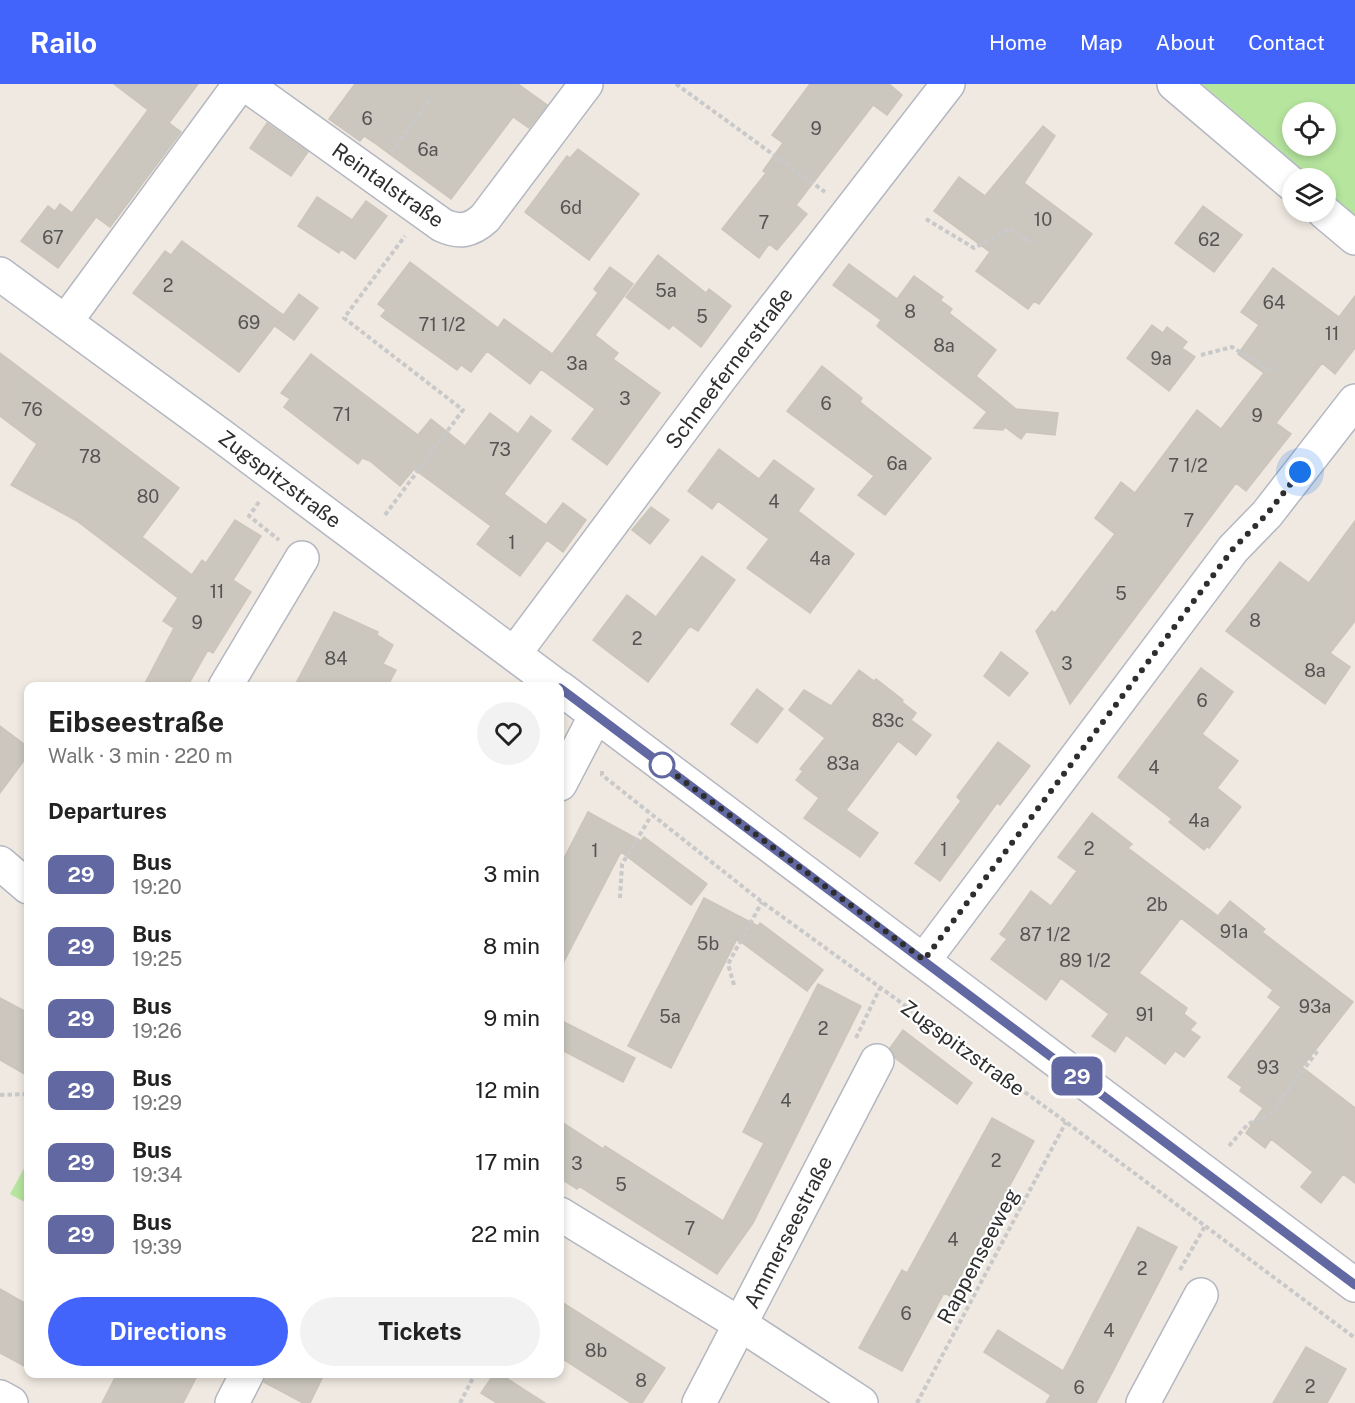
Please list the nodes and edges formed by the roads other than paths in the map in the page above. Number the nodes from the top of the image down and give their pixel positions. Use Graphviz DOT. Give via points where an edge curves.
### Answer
graph roads {
  1 [pos="240,84"];
  2 [pos="245,84"];
  3 [pos="586,84"];
  4 [pos="948,84"];
  5 [pos="1174,84"];
  6 [pos="1282,176"];
  7 [pos="1336,222"];
  8 [pos="1355,238"];
  9 [pos="0,274"];
  10 [pos="66,321"];
  11 [pos="1355,401"];
  12 [pos="302,558"];
  13 [pos="514,654"];
  14 [pos="228,682"];
  15 [pos="551,682"];
  16 [pos="564,692"];
  17 [pos="596,715"];
  18 [pos="564,776"];
  19 [pos="0,863"];
  20 [pos="24,884"];
  21 [pos="924,960"];
  22 [pos="877,1062"];
  23 [pos="564,1216"];
  24 [pos="1355,1285"];
  25 [pos="1201,1295"];
  26 [pos="740,1324"];
  27 [pos="245,1378"];
  28 [pos="0,1397"];
  29 [pos="11,1403"];
  30 [pos="232,1403"];
  31 [pos="699,1403"];
  32 [pos="861,1403"];
  33 [pos="1143,1403"];
  1 -- 10 [label="street"];
  2 -- 3 [label="street, Reintalstraße" via="423,211 454,230 466,230 485,218"];
  4 -- 13 [label="street, Schneefernerstraße"];
  5 -- 6 [label="street"];
  7 -- 8 [label="street"];
  9 -- 10 [label="street, Zugspitzstraße"];
  10 -- 13 [label="street, Zugspitzstraße"];
  11 -- 21 [label="street" via="1267,514 1233,549"];
  12 -- 14 [label="street"];
  13 -- 15 [label="street, Zugspitzstraße"];
  16 -- 17 [label="street, Zugspitzstraße"];
  17 -- 18 [label="street"];
  17 -- 21 [label="street, Zugspitzstraße"];
  19 -- 20 [label="street"];
  21 -- 24 [label="street, Zugspitzstraße"];
  22 -- 26 [label="street, Ammerseestraße"];
  23 -- 26 [label="street"];
  25 -- 33 [label="street"];
  26 -- 31 [label="street, Ammerseestraße"];
  26 -- 32 [label="street"];
  27 -- 30 [label="street"];
  28 -- 29 [label="street"];
}
